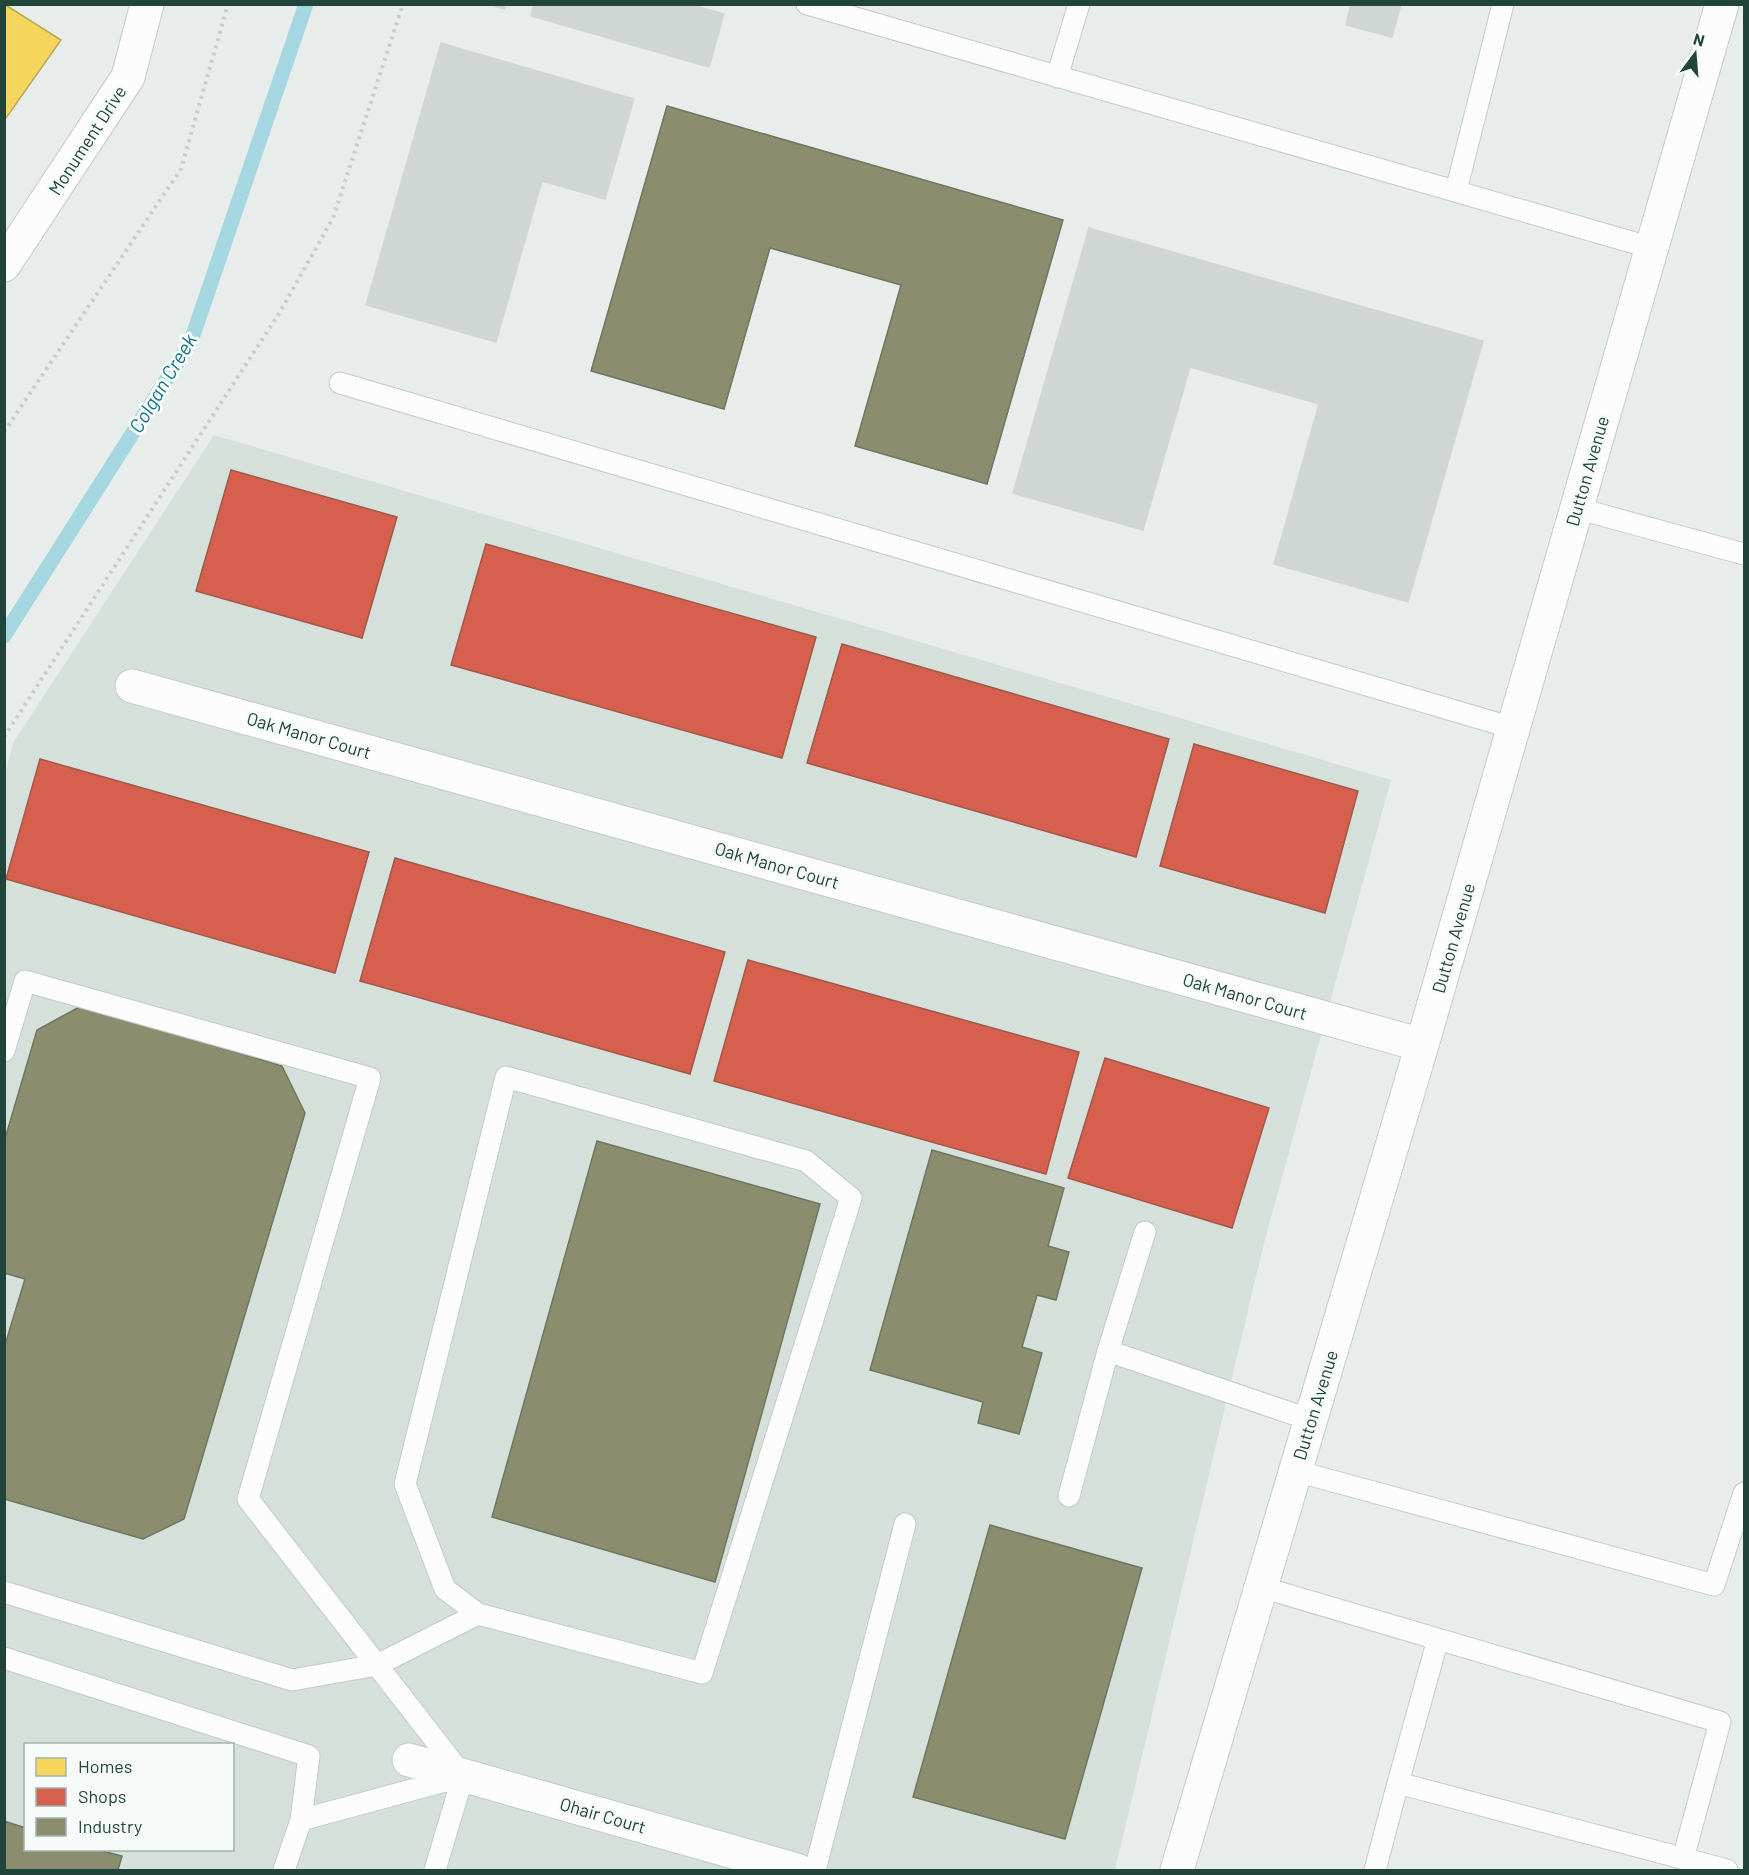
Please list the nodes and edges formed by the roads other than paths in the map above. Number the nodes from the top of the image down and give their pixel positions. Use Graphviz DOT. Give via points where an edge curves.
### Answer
graph roads {
  1 [pos="147,4"];
  2 [pos="807,4"];
  3 [pos="1079,4"];
  4 [pos="1503,4"];
  5 [pos="1722,4"];
  6 [pos="1057,77"];
  7 [pos="1456,191"];
  8 [pos="1652,248"];
  9 [pos="4,265"];
  10 [pos="340,383"];
  11 [pos="1576,508"];
  12 [pos="1744,554"];
  13 [pos="132,686"];
  14 [pos="1513,728"];
  15 [pos="1422,1045"];
  16 [pos="4,1051"];
  17 [pos="1145,1232"];
  18 [pos="1108,1351"];
  19 [pos="1311,1419"];
  20 [pos="1296,1471"];
  21 [pos="1744,1493"];
  22 [pos="1069,1496"];
  23 [pos="906,1524"];
  24 [pos="1261,1587"];
  25 [pos="4,1592"];
  26 [pos="478,1614"];
  27 [pos="1438,1639"];
  28 [pos="4,1658"];
  29 [pos="377,1665"];
  30 [pos="409,1760"];
  31 [pos="463,1776"];
  32 [pos="1398,1783"];
  33 [pos="301,1820"];
  34 [pos="1683,1859"];
  35 [pos="284,1870"];
  36 [pos="435,1870"];
  37 [pos="796,1870"];
  38 [pos="815,1870"];
  39 [pos="1177,1870"];
  40 [pos="1375,1870"];
  41 [pos="1727,1870"];
  1 -- 9 [label="street, Monument Drive" via="128,78"];
  2 -- 6 [label="lane"];
  3 -- 6 [label="lane"];
  4 -- 7 [label="lane"];
  5 -- 8 [label="street, Dutton Avenue"];
  6 -- 7 [label="lane"];
  7 -- 8 [label="lane"];
  8 -- 11 [label="street, Dutton Avenue"];
  10 -- 14 [label="lane"];
  11 -- 12 [label="lane"];
  11 -- 14 [label="street, Dutton Avenue"];
  13 -- 15 [label="street, Oak Manor Court"];
  14 -- 15 [label="street, Dutton Avenue"];
  15 -- 19 [label="street, Dutton Avenue"];
  16 -- 29 [label="lane" via="25,981 370,1078 248,1499"];
  17 -- 18 [label="lane"];
  18 -- 19 [label="lane"];
  18 -- 22 [label="lane"];
  19 -- 20 [label="street, Dutton Avenue"];
  20 -- 21 [label="lane" via="1714,1585"];
  20 -- 24 [label="street, Dutton Avenue"];
  23 -- 38 [label="lane"];
  24 -- 27 [label="lane"];
  24 -- 39 [label="street, Dutton Avenue"];
  25 -- 29 [label="lane" via="292,1680"];
  26 -- 26 [label="lane" via="702,1673 851,1198 806,1161 506,1077 405,1484 445,1589"];
  26 -- 29 [label="lane"];
  27 -- 32 [label="lane"];
  27 -- 34 [label="lane" via="1720,1722"];
  28 -- 33 [label="lane" via="309,1756"];
  29 -- 31 [label="lane"];
  30 -- 31 [label="street, Ohair Court"];
  31 -- 33 [label="lane"];
  31 -- 36 [label="lane"];
  31 -- 37 [label="street, Ohair Court"];
  32 -- 34 [label="lane"];
  32 -- 40 [label="lane"];
  33 -- 35 [label="lane"];
  34 -- 41 [label="lane"];
}
